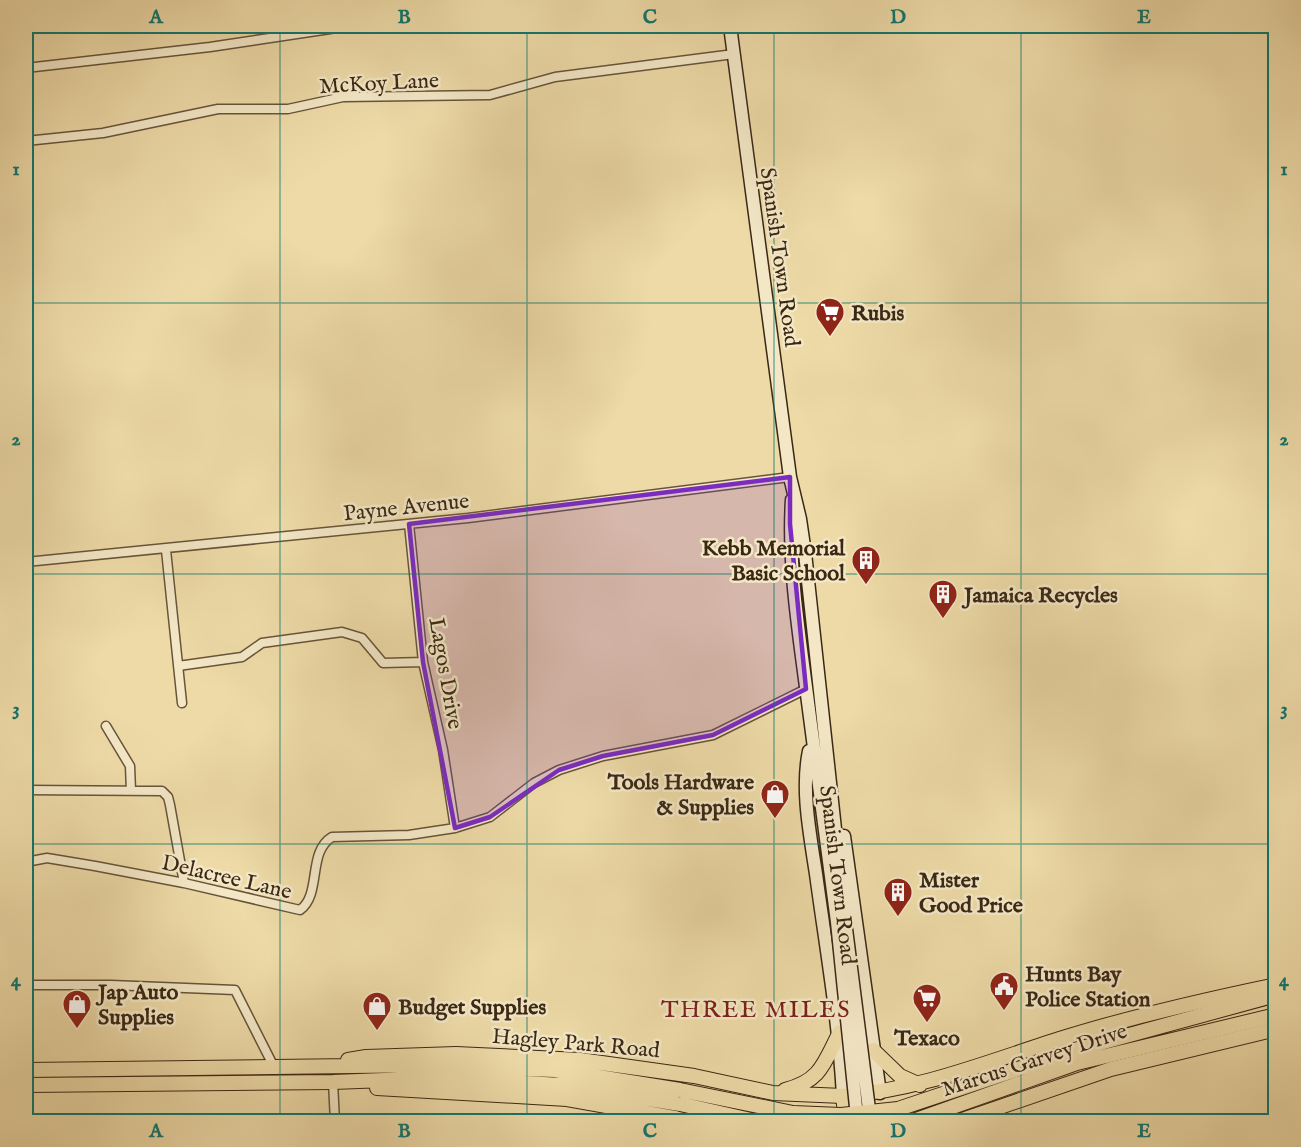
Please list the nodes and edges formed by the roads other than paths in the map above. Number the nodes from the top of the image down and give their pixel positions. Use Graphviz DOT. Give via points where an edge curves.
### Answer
graph roads {
  1 [pos="350,26"];
  2 [pos="730,26"];
  3 [pos="734,54"];
  4 [pos="26,68"];
  5 [pos="26,141"];
  6 [pos="26,305"];
  7 [pos="26,328"];
  8 [pos="790,477"];
  9 [pos="792,493"];
  10 [pos="409,524"];
  11 [pos="166,550"];
  12 [pos="26,562"];
  13 [pos="423,662"];
  14 [pos="178,666"];
  15 [pos="806,689"];
  16 [pos="182,703"];
  17 [pos="106,726"];
  18 [pos="811,741"];
  19 [pos="829,765"];
  20 [pos="26,790"];
  21 [pos="132,791"];
  22 [pos="454,828"];
  23 [pos="26,862"];
  24 [pos="184,883"];
  25 [pos="841,921"];
  26 [pos="26,985"];
  27 [pos="1275,985"];
  28 [pos="1275,995"];
  29 [pos="1275,1015"];
  30 [pos="1275,1029"];
  31 [pos="840,1032"];
  32 [pos="873,1050"];
  33 [pos="1078,1056"];
  34 [pos="274,1068"];
  35 [pos="304,1068"];
  36 [pos="26,1071"];
  37 [pos="338,1082"];
  38 [pos="26,1085"];
  39 [pos="920,1085"];
  40 [pos="773,1093"];
  41 [pos="879,1093"];
  42 [pos="843,1096"];
  43 [pos="680,1097"];
  44 [pos="844,1118"];
  45 [pos="694,1121"];
  46 [pos="335,1122"];
  47 [pos="760,1122"];
  48 [pos="858,1122"];
  49 [pos="871,1122"];
  50 [pos="883,1122"];
  51 [pos="910,1122"];
  52 [pos="956,1122"];
  1 -- 4 [label="street"];
  2 -- 3 [label="main road, Spanish Town Road"];
  3 -- 5 [label="street, McKoy Lane" via="555,77 490,94 343,97 288,108 218,109 103,133"];
  3 -- 8 [label="main road, Spanish Town Road"];
  6 -- 7 [label="street"];
  8 -- 9 [label="main road, Spanish Town Road"];
  8 -- 10 [label="street, Payne Avenue"];
  9 -- 15 [label="main road, Spanish Town Road" via="790,524"];
  9 -- 19 [label="main road, Spanish Town Road" via="800,519"];
  10 -- 11 [label="street, Payne Avenue"];
  10 -- 13 [label="street, Lagos Drive"];
  11 -- 12 [label="street, Payne Avenue"];
  11 -- 14 [label="street"];
  13 -- 14 [label="street" via="383,663 362,638 342,632 262,643 242,657"];
  13 -- 22 [label="street, Lagos Drive"];
  14 -- 16 [label="street"];
  15 -- 18 [label="main road, Spanish Town Road"];
  15 -- 22 [label="street, Delacree Lane" via="713,735 603,756 559,770 534,783 490,817"];
  17 -- 21 [label="street" via="129,766"];
  18 -- 25 [label="main road, Spanish Town Road"];
  18 -- 31 [label="main road, Spanish Town Road" via="805,768 809,824"];
  19 -- 25 [label="main road, Spanish Town Road"];
  19 -- 32 [label="main road, Spanish Town Road" via="848,863"];
  20 -- 21 [label="street"];
  21 -- 24 [label="street" via="157,790 168,797"];
  22 -- 24 [label="street, Delacree Lane" via="409,835 332,837 322,847 310,893 300,910"];
  23 -- 24 [label="street, Delacree Lane" via="47,858"];
  25 -- 48 [label="main road, Spanish Town Road, bridge"];
  25 -- 49 [label="main road, Spanish Town Road, bridge"];
  26 -- 34 [label="street" via="235,990"];
  27 -- 39 [label="main road, Marcus Garvey Drive" via="1118,1021"];
  28 -- 33 [label="main road, Marcus Garvey Drive"];
  29 -- 33 [label="main road, Marcus Garvey Drive"];
  30 -- 52 [label="main road, Marcus Garvey Drive" via="1111,1069"];
  31 -- 40 [label="main road" via="822,1070 814,1078"];
  31 -- 42 [label="main road, Spanish Town Road"];
  32 -- 39 [label="main road" via="900,1076"];
  32 -- 41 [label="main road, Spanish Town Road"];
  33 -- 44 [label="main road, Marcus Garvey Drive, bridge" via="898,1109"];
  33 -- 51 [label="main road, Marcus Garvey Drive"];
  34 -- 35 [label="main road, Hagley Park Road"];
  34 -- 36 [label="main road, Hagley Park Road"];
  35 -- 40 [label="main road, Hagley Park Road" via="366,1057 445,1054 580,1060 683,1074"];
  35 -- 43 [label="main road, Hagley Park Road" via="430,1065 555,1070"];
  37 -- 38 [label="main road, Hagley Park Road"];
  37 -- 43 [label="main road, Hagley Park Road" via="437,1078"];
  37 -- 45 [label="main road, Hagley Park Road" via="377,1088 567,1099"];
  37 -- 46 [label="street"];
  39 -- 41 [label="main road, Marcus Garvey Drive"];
  40 -- 42 [label="main road, Hagley Park Road"];
  40 -- 45 [label="main road" via="725,1093 707,1099"];
  41 -- 42 [label="main road, Marcus Garvey Drive"];
  41 -- 50 [label="main road, Spanish Town Road"];
  42 -- 44 [label="main road, Spanish Town Road"];
  43 -- 44 [label="main road, Hagley Park Road, bridge"];
  43 -- 47 [label="main road, Hagley Park Road, bridge"];
}
